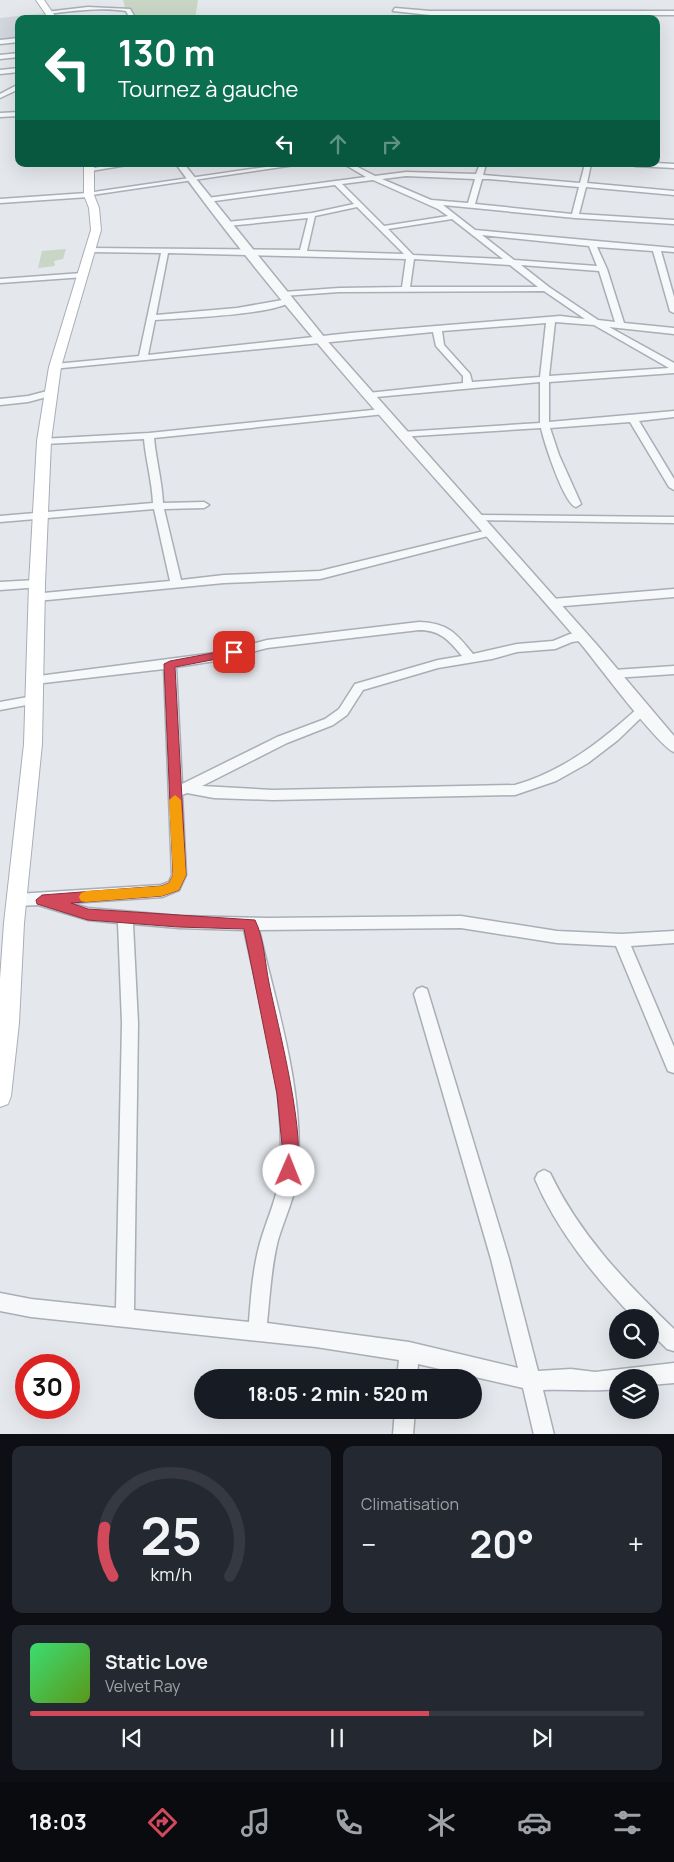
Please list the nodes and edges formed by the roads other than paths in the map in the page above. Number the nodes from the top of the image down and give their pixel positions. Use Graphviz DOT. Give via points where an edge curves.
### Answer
graph roads {
  1 [pos="40,0"];
  2 [pos="650,6"];
  3 [pos="395,10"];
  4 [pos="649,12"];
  5 [pos="674,13"];
  6 [pos="49,15"];
  7 [pos="55,15"];
  8 [pos="131,15"];
  9 [pos="15,40"];
  10 [pos="0,42"];
  11 [pos="15,55"];
  12 [pos="0,56"];
  13 [pos="15,70"];
  14 [pos="0,72"];
  15 [pos="15,86"];
  16 [pos="0,88"];
  17 [pos="15,88"];
  18 [pos="0,96"];
  19 [pos="15,114"];
  20 [pos="0,115"];
  21 [pos="660,165"];
  22 [pos="674,166"];
  23 [pos="90,167"];
  24 [pos="182,167"];
  25 [pos="276,167"];
  26 [pos="353,167"];
  27 [pos="482,167"];
  28 [pos="587,167"];
  29 [pos="479,177"];
  30 [pos="190,178"];
  31 [pos="375,178"];
  32 [pos="336,182"];
  33 [pos="582,187"];
  34 [pos="674,193"];
  35 [pos="90,194"];
  36 [pos="207,200"];
  37 [pos="0,201"];
  38 [pos="428,202"];
  39 [pos="471,204"];
  40 [pos="358,205"];
  41 [pos="312,215"];
  42 [pos="575,216"];
  43 [pos="454,217"];
  44 [pos="674,222"];
  45 [pos="227,224"];
  46 [pos="383,228"];
  47 [pos="473,232"];
  48 [pos="592,244"];
  49 [pos="656,249"];
  50 [pos="91,250"];
  51 [pos="674,250"];
  52 [pos="165,251"];
  53 [pos="248,251"];
  54 [pos="303,252"];
  55 [pos="410,256"];
  56 [pos="511,262"];
  57 [pos="603,269"];
  58 [pos="82,275"];
  59 [pos="0,281"];
  60 [pos="670,287"];
  61 [pos="546,290"];
  62 [pos="406,291"];
  63 [pos="286,297"];
  64 [pos="674,311"];
  65 [pos="150,318"];
  66 [pos="551,320"];
  67 [pos="595,322"];
  68 [pos="620,325"];
  69 [pos="437,329"];
  70 [pos="674,331"];
  71 [pos="320,341"];
  72 [pos="143,358"];
  73 [pos="55,366"];
  74 [pos="674,369"];
  75 [pos="545,381"];
  76 [pos="468,385"];
  77 [pos="51,393"];
  78 [pos="368,396"];
  79 [pos="0,402"];
  80 [pos="382,412"];
  81 [pos="674,414"];
  82 [pos="632,419"];
  83 [pos="545,424"];
  84 [pos="402,435"];
  85 [pos="148,436"];
  86 [pos="44,441"];
  87 [pos="674,487"];
  88 [pos="576,504"];
  89 [pos="204,505"];
  90 [pos="158,506"];
  91 [pos="40,518"];
  92 [pos="476,518"];
  93 [pos="0,519"];
  94 [pos="674,520"];
  95 [pos="488,533"];
  96 [pos="176,584"];
  97 [pos="0,586"];
  98 [pos="37,591"];
  99 [pos="674,592"];
  100 [pos="552,603"];
  101 [pos="582,637"];
  102 [pos="470,658"];
  103 [pos="170,664"];
  104 [pos="674,670"];
  105 [pos="614,674"];
  106 [pos="35,680"];
  107 [pos="33,700"];
  108 [pos="0,706"];
  109 [pos="642,711"];
  110 [pos="674,746"];
  111 [pos="180,790"];
  112 [pos="17,900"];
  113 [pos="42,900"];
  114 [pos="125,917"];
  115 [pos="7,921"];
  116 [pos="250,924"];
  117 [pos="674,937"];
  118 [pos="621,940"];
  119 [pos="422,994"];
  120 [pos="4,1023"];
  121 [pos="674,1066"];
  122 [pos="0,1096"];
  123 [pos="544,1179"];
  124 [pos="0,1302"];
  125 [pos="641,1309"];
  126 [pos="125,1318"];
  127 [pos="659,1328"];
  128 [pos="257,1332"];
  129 [pos="674,1342"];
  130 [pos="409,1352"];
  131 [pos="408,1369"];
  132 [pos="674,1374"];
  133 [pos="659,1375"];
  134 [pos="609,1380"];
  135 [pos="532,1381"];
  136 [pos="404,1419"];
  137 [pos="403,1434"];
  138 [pos="544,1434"];
  1 -- 6 [label="main road"];
  2 -- 4 [label="street"];
  3 -- 4 [label="street" via="430,13"];
  4 -- 5 [label="street"];
  7 -- 8 [label="street" via="93,8 128,10"];
  9 -- 10 [label="street"];
  11 -- 12 [label="street"];
  13 -- 14 [label="street"];
  15 -- 16 [label="street"];
  17 -- 18 [label="street"];
  19 -- 20 [label="street"];
  21 -- 22 [label="street"];
  23 -- 35 [label="main road"];
  24 -- 30 [label="street"];
  25 -- 30 [label="street"];
  26 -- 31 [label="street"];
  27 -- 29 [label="street"];
  28 -- 33 [label="street"];
  29 -- 31 [label="street" via="421,174"];
  29 -- 33 [label="street"];
  29 -- 39 [label="street"];
  30 -- 35 [label="street"];
  30 -- 36 [label="street"];
  31 -- 32 [label="street"];
  31 -- 38 [label="street"];
  32 -- 36 [label="street"];
  32 -- 40 [label="street"];
  33 -- 34 [label="street"];
  33 -- 42 [label="street"];
  35 -- 37 [label="street"];
  35 -- 50 [label="main road" via="96,225"];
  36 -- 45 [label="street"];
  38 -- 39 [label="street"];
  38 -- 43 [label="street"];
  39 -- 42 [label="street"];
  40 -- 41 [label="street"];
  40 -- 46 [label="street"];
  41 -- 45 [label="street"];
  41 -- 54 [label="street"];
  42 -- 44 [label="street"];
  43 -- 46 [label="street"];
  43 -- 47 [label="street"];
  45 -- 53 [label="street"];
  46 -- 55 [label="street"];
  47 -- 48 [label="street"];
  47 -- 56 [label="street"];
  48 -- 49 [label="street"];
  48 -- 57 [label="street"];
  49 -- 51 [label="street"];
  49 -- 60 [label="street"];
  50 -- 52 [label="street"];
  50 -- 58 [label="main road"];
  52 -- 53 [label="street"];
  52 -- 65 [label="street"];
  53 -- 54 [label="street"];
  53 -- 63 [label="street"];
  54 -- 55 [label="street"];
  55 -- 56 [label="street"];
  55 -- 62 [label="street"];
  56 -- 57 [label="street"];
  56 -- 61 [label="street"];
  57 -- 68 [label="street"];
  58 -- 59 [label="street"];
  58 -- 73 [label="main road"];
  60 -- 64 [label="street"];
  61 -- 62 [label="street"];
  61 -- 67 [label="street"];
  62 -- 63 [label="street" via="339,290"];
  63 -- 65 [label="street" via="265,307"];
  63 -- 71 [label="street"];
  65 -- 72 [label="street"];
  66 -- 67 [label="street"];
  66 -- 69 [label="street"];
  66 -- 75 [label="street"];
  67 -- 68 [label="street"];
  67 -- 74 [label="street"];
  68 -- 70 [label="street"];
  69 -- 71 [label="street"];
  69 -- 76 [label="street" via="440,346 467,376"];
  71 -- 72 [label="street"];
  71 -- 78 [label="street"];
  72 -- 73 [label="street"];
  73 -- 77 [label="main road"];
  74 -- 75 [label="street"];
  75 -- 76 [label="street"];
  75 -- 83 [label="street"];
  76 -- 78 [label="street"];
  77 -- 79 [label="street"];
  77 -- 86 [label="main road"];
  78 -- 80 [label="street"];
  80 -- 84 [label="street"];
  80 -- 85 [label="street"];
  81 -- 82 [label="street"];
  82 -- 83 [label="street"];
  82 -- 87 [label="street"];
  83 -- 84 [label="street"];
  83 -- 88 [label="street"];
  84 -- 92 [label="street"];
  85 -- 86 [label="street"];
  85 -- 90 [label="street"];
  86 -- 91 [label="main road"];
  89 -- 90 [label="street"];
  90 -- 91 [label="street"];
  90 -- 96 [label="street"];
  91 -- 93 [label="street"];
  91 -- 98 [label="main road"];
  92 -- 94 [label="street"];
  92 -- 95 [label="street"];
  95 -- 96 [label="street" via="329,574"];
  95 -- 100 [label="street"];
  96 -- 98 [label="street"];
  97 -- 98 [label="street"];
  98 -- 106 [label="main road"];
  99 -- 100 [label="street"];
  100 -- 101 [label="street"];
  101 -- 102 [label="street" via="555,645 517,648"];
  101 -- 105 [label="street"];
  102 -- 103 [label="street" via="447,631 426,626 267,644 222,656"];
  102 -- 111 [label="street" via="359,687 343,712 329,722 282,740"];
  103 -- 106 [label="street"];
  103 -- 111 [label="street"];
  104 -- 105 [label="street"];
  105 -- 109 [label="street"];
  106 -- 107 [label="main road"];
  107 -- 108 [label="street"];
  107 -- 112 [label="main road" via="33,744"];
  109 -- 110 [label="street"];
  109 -- 111 [label="street" via="602,748 546,781 514,790 273,795"];
  111 -- 113 [label="street" via="179,875 174,886 162,891"];
  112 -- 113 [label="street"];
  112 -- 115 [label="main road"];
  113 -- 114 [label="street" via="88,914"];
  114 -- 116 [label="street"];
  114 -- 126 [label="street" via="130,1032"];
  115 -- 120 [label="main road"];
  116 -- 118 [label="street" via="461,922 557,937"];
  116 -- 128 [label="street" via="280,1066 290,1145 289,1171 266,1252"];
  117 -- 118 [label="street"];
  118 -- 121 [label="street"];
  119 -- 135 [label="street" via="498,1250"];
  120 -- 122 [label="main road"];
  123 -- 125 [label="street" via="549,1193 573,1230"];
  124 -- 126 [label="street"];
  126 -- 128 [label="street"];
  127 -- 129 [label="street"];
  128 -- 130 [label="street"];
  130 -- 131 [label="street"];
  130 -- 135 [label="street"];
  132 -- 133 [label="street"];
  134 -- 135 [label="street"];
  135 -- 138 [label="street"];
  136 -- 137 [label="street"];
}
